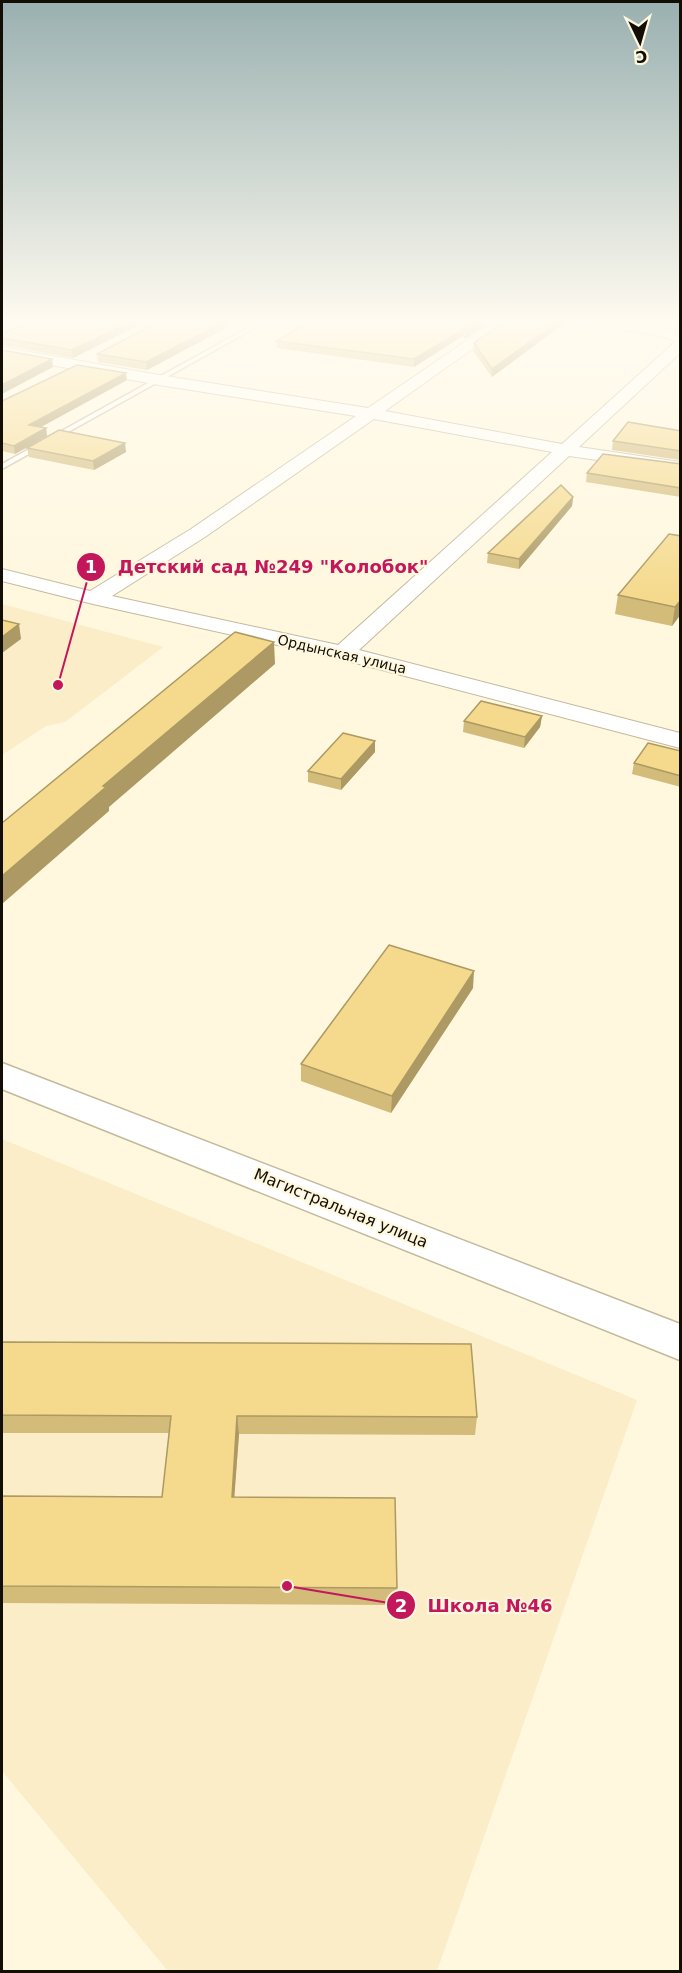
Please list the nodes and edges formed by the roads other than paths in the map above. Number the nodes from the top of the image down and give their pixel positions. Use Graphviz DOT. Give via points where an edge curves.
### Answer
graph roads {
  1 [pos="101,412"];
  2 [pos="363,412"];
  3 [pos="608,412"];
  4 [pos="369,413"];
  5 [pos="567,450"];
  6 [pos="681,466"];
  7 [pos="2,467"];
  8 [pos="2,575"];
  9 [pos="93,598"];
  10 [pos="343,653"];
  11 [pos="681,741"];
  12 [pos="2,1075"];
  13 [pos="681,1342"];
  1 -- 7 [label="lane"];
  2 -- 4 [label="street"];
  3 -- 5 [label="street"];
  4 -- 5 [label="street"];
  4 -- 9 [label="street" via="198,533"];
  5 -- 6 [label="street"];
  5 -- 10 [label="street"];
  8 -- 9 [label="street, Ордынская улица"];
  9 -- 10 [label="street, Ордынская улица"];
  10 -- 11 [label="street, Ордынская улица"];
  12 -- 13 [label="main road, Магистральная улица"];
}
